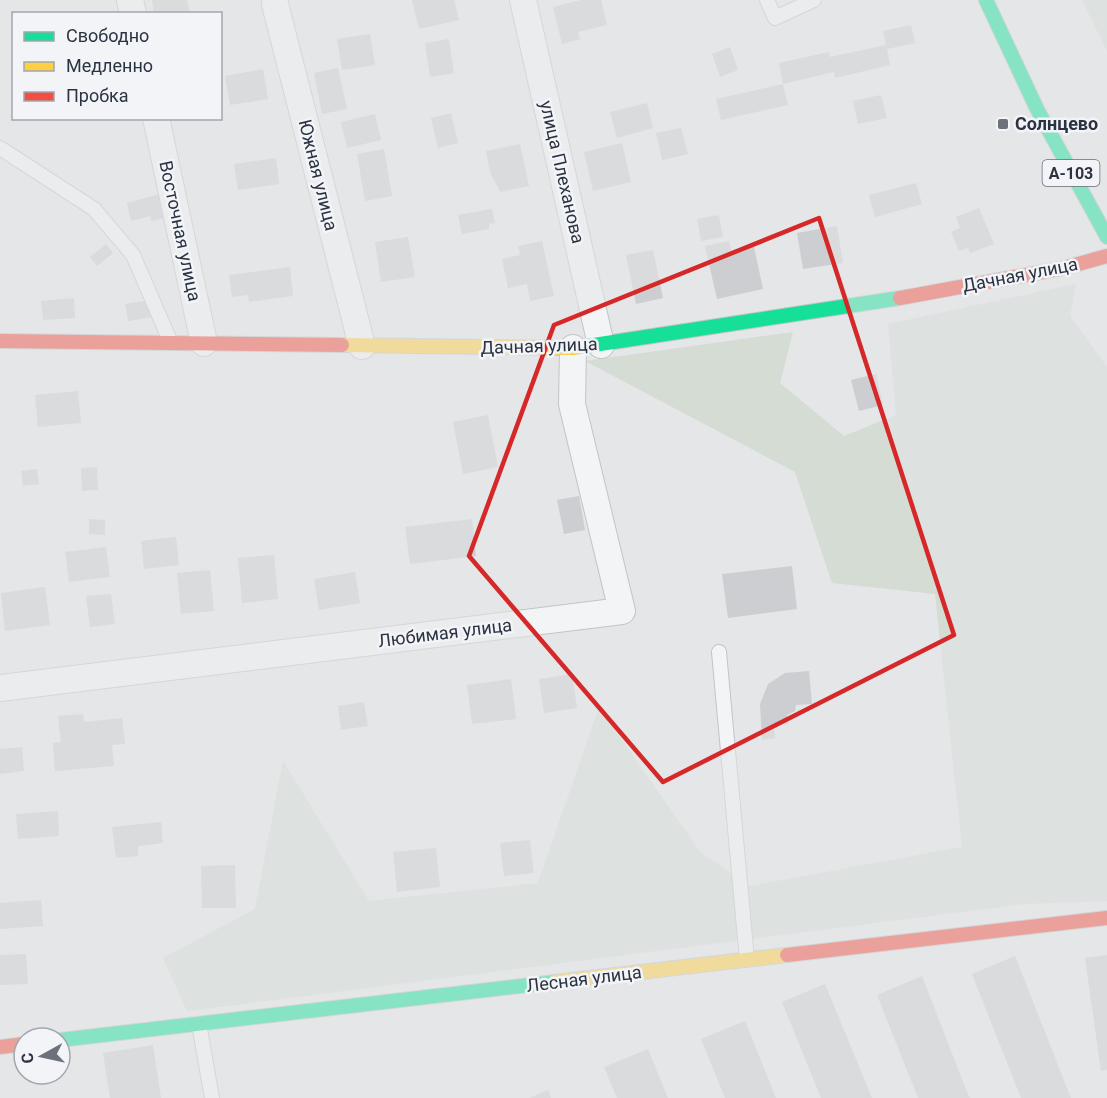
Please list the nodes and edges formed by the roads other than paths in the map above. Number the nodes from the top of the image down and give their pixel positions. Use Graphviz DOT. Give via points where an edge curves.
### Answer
graph roads {
  1 [pos="523,0"];
  2 [pos="767,0"];
  3 [pos="814,0"];
  4 [pos="986,0"];
  5 [pos="275,4"];
  6 [pos="156,120"];
  7 [pos="0,148"];
  8 [pos="1107,237"];
  9 [pos="1107,256"];
  10 [pos="0,341"];
  11 [pos="171,343"];
  12 [pos="204,343"];
  13 [pos="601,345"];
  14 [pos="362,346"];
  15 [pos="573,348"];
  16 [pos="719,652"];
  17 [pos="0,688"];
  18 [pos="1107,918"];
  19 [pos="747,960"];
  20 [pos="199,1024"];
  21 [pos="72,1039"];
  22 [pos="212,1098"];
  1 -- 13 [label="street, улица Плеханова"];
  2 -- 3 [label="lane" via="775,18"];
  4 -- 8 [label="main road, А-103" via="1037,109"];
  5 -- 14 [label="street, Южная улица"];
  6 -- 12 [label="street, Восточная улица"];
  7 -- 11 [label="lane" via="94,209 132,255"];
  9 -- 13 [label="main road, Дачная улица" via="1064,268 894,299"];
  10 -- 11 [label="main road, Дачная улица"];
  11 -- 12 [label="main road, Дачная улица"];
  12 -- 14 [label="main road, Дачная улица"];
  13 -- 15 [label="main road, Дачная улица"];
  14 -- 15 [label="main road, Дачная улица"];
  15 -- 17 [label="street, Любимая улица" via="572,404 622,611"];
  16 -- 19 [label="lane"];
  18 -- 19 [label="main road, Лесная улица"];
  19 -- 20 [label="main road, Лесная улица"];
  20 -- 21 [label="main road, Лесная улица"];
  20 -- 22 [label="lane"];
}
